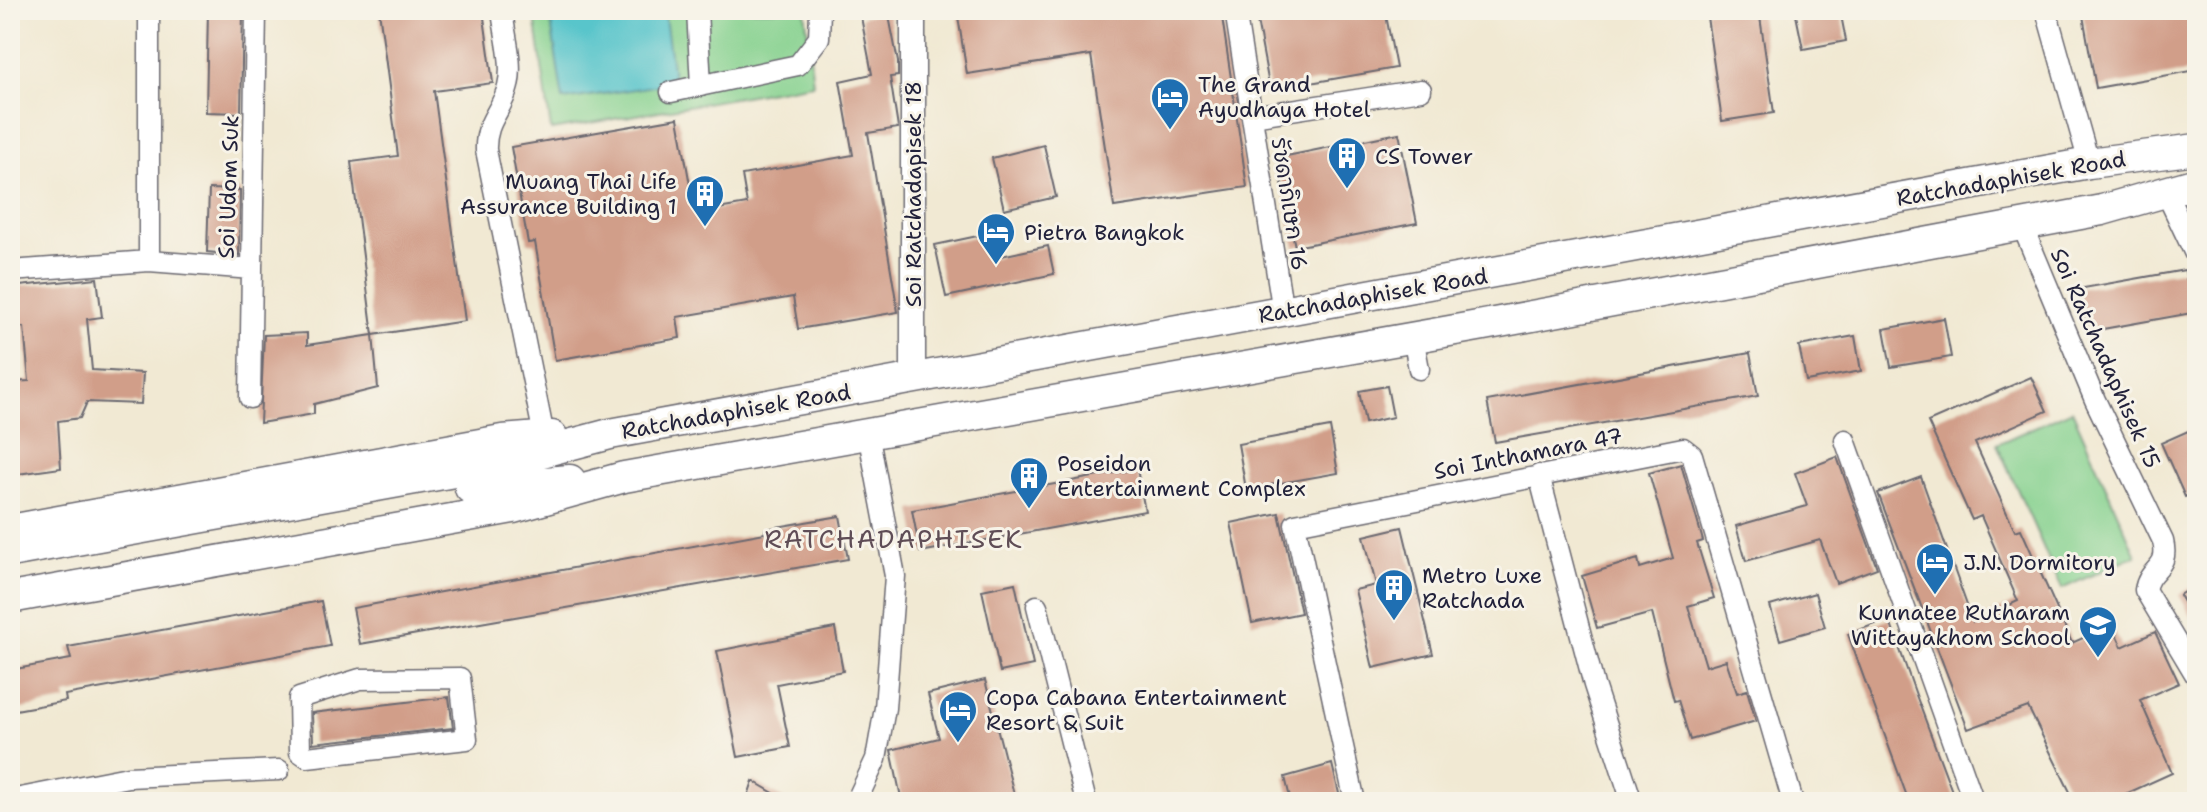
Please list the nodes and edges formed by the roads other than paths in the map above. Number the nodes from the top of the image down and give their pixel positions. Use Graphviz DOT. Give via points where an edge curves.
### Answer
graph roads {
  1 [pos="149,10"];
  2 [pos="256,10"];
  3 [pos="502,10"];
  4 [pos="697,10"];
  5 [pos="820,10"];
  6 [pos="913,10"];
  7 [pos="1235,10"];
  8 [pos="2046,10"];
  9 [pos="701,86"];
  10 [pos="1421,90"];
  11 [pos="671,92"];
  12 [pos="1252,116"];
  13 [pos="2197,135"];
  14 [pos="2197,149"];
  15 [pos="2137,155"];
  16 [pos="2089,163"];
  17 [pos="2197,183"];
  18 [pos="2184,201"];
  19 [pos="2127,206"];
  20 [pos="2022,225"];
  21 [pos="2197,258"];
  22 [pos="149,261"];
  23 [pos="252,269"];
  24 [pos="10,271"];
  25 [pos="1283,312"];
  26 [pos="1413,337"];
  27 [pos="1419,369"];
  28 [pos="913,378"];
  29 [pos="250,398"];
  30 [pos="868,433"];
  31 [pos="610,434"];
  32 [pos="544,436"];
  33 [pos="1845,440"];
  34 [pos="1539,475"];
  35 [pos="624,477"];
  36 [pos="10,530"];
  37 [pos="10,552"];
  38 [pos="10,573"];
  39 [pos="10,598"];
  40 [pos="1037,606"];
  41 [pos="358,672"];
  42 [pos="2197,677"];
  43 [pos="279,770"];
  44 [pos="10,800"];
  45 [pos="856,802"];
  46 [pos="1086,802"];
  47 [pos="1355,802"];
  48 [pos="1632,802"];
  49 [pos="1793,802"];
  50 [pos="1974,802"];
  1 -- 22 [label="street"];
  2 -- 23 [label="street, Soi Udom Suk"];
  3 -- 32 [label="street" via="508,88 489,123 486,150"];
  4 -- 9 [label="street"];
  5 -- 9 [label="street" via="819,38 798,65"];
  6 -- 28 [label="street, Soi Ratchadapisek 18"];
  7 -- 12 [label="street, รัชดาภิเษก 16"];
  8 -- 16 [label="street"];
  9 -- 11 [label="street"];
  10 -- 12 [label="street"];
  12 -- 25 [label="street, รัชดาภิเษก 16"];
  13 -- 15 [label="main road, Ratchadaphisek Road"];
  14 -- 15 [label="main road, Ratchadaphisek Road"];
  15 -- 16 [label="main road, Ratchadaphisek Road"];
  16 -- 25 [label="main road, Ratchadaphisek Road"];
  17 -- 19 [label="main road, Ratchadaphisek Road"];
  18 -- 19 [label="main road, Ratchadaphisek Road"];
  18 -- 21 [label="street"];
  19 -- 20 [label="main road, Ratchadaphisek Road"];
  20 -- 26 [label="main road, Ratchadaphisek Road"];
  20 -- 42 [label="street, Soi Ratchadaphisek 15" via="2095,400 2163,541 2163,563 2145,590"];
  22 -- 23 [label="street, Soi Udom Suk"];
  22 -- 24 [label="street, Soi Udom Suk"];
  23 -- 29 [label="street"];
  25 -- 28 [label="main road, Ratchadaphisek Road"];
  26 -- 27 [label="street"];
  26 -- 30 [label="main road, Ratchadaphisek Road"];
  28 -- 31 [label="main road, Ratchadaphisek Road"];
  30 -- 35 [label="main road, Ratchadaphisek Road"];
  30 -- 45 [label="street" via="895,576 885,708 876,759"];
  31 -- 32 [label="main road, Ratchadaphisek Road"];
  31 -- 37 [label="main road, Ratchadaphisek Road" via="493,465"];
  32 -- 36 [label="main road, Ratchadaphisek Road"];
  33 -- 50 [label="street"];
  34 -- 47 [label="street, Soi Inthamara 47" via="1295,524"];
  34 -- 48 [label="street" via="1594,685"];
  34 -- 49 [label="street, Soi Inthamara 47" via="1689,450"];
  35 -- 38 [label="main road, Ratchadaphisek Road" via="497,483"];
  35 -- 39 [label="main road, Ratchadaphisek Road" via="513,508"];
  40 -- 46 [label="street"];
  41 -- 41 [label="street" via="297,700 302,756 468,739 460,678"];
  43 -- 44 [label="street" via="128,777"];
}
